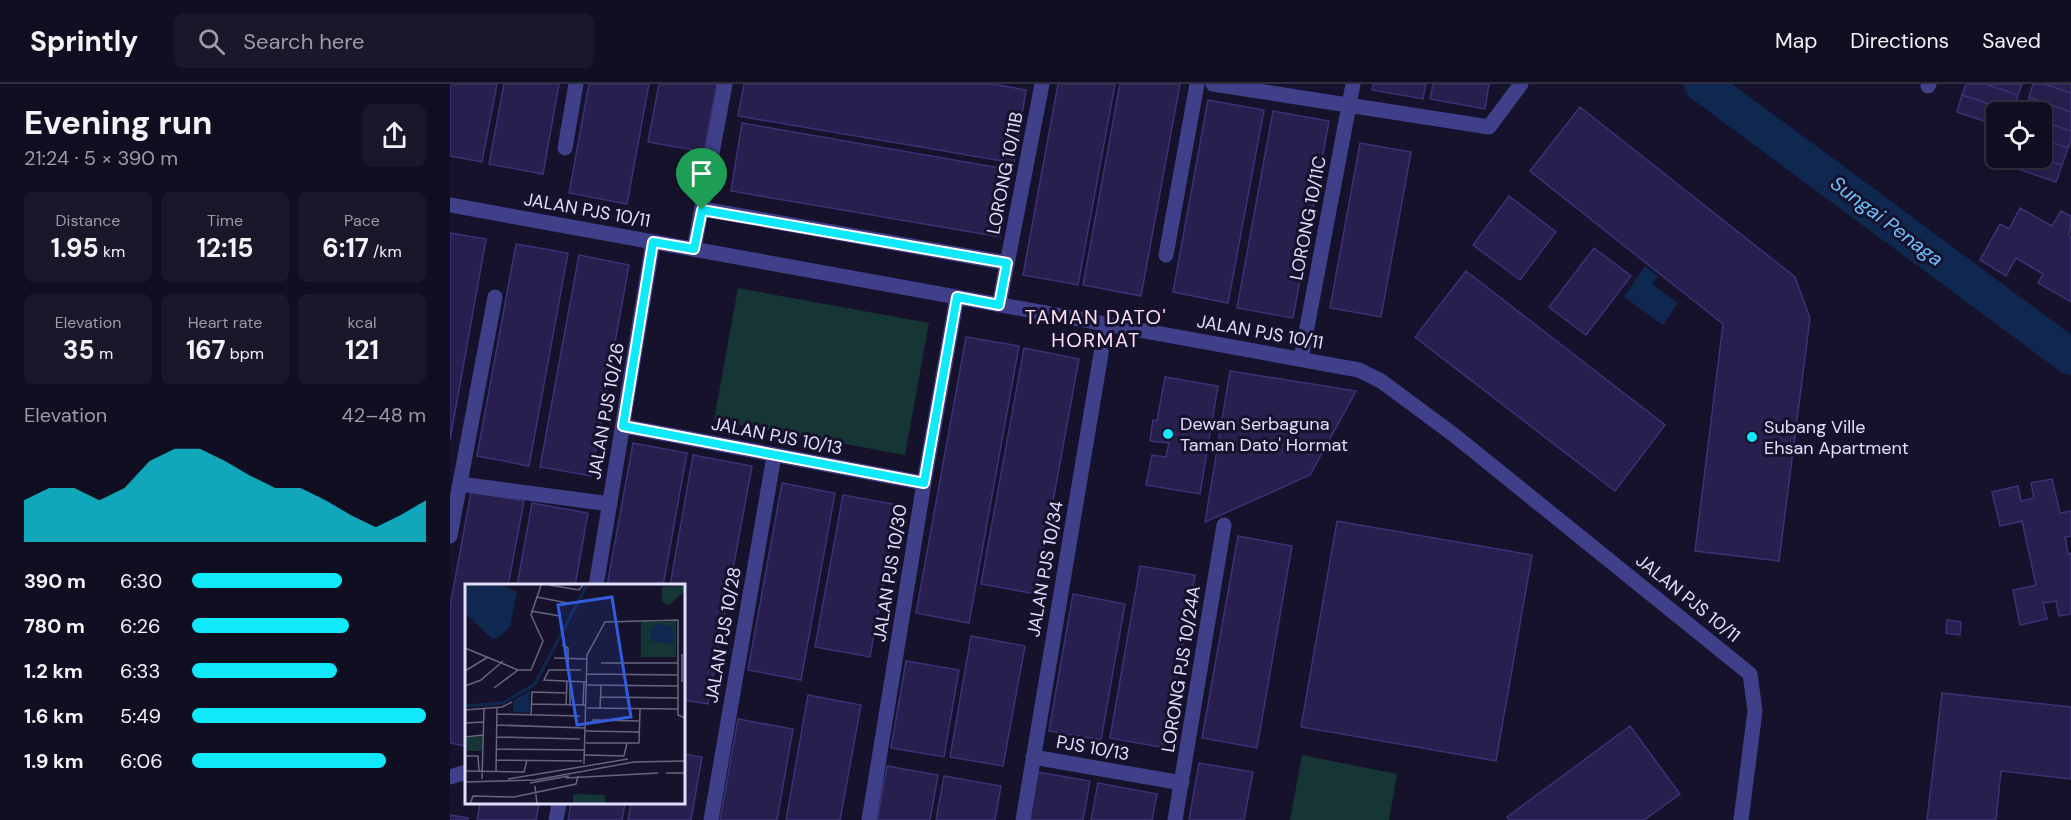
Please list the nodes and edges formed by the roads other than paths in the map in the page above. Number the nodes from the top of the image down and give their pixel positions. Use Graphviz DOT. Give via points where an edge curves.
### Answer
graph roads {
  1 [pos="576,84"];
  2 [pos="725,84"];
  3 [pos="1040,84"];
  4 [pos="1197,84"];
  5 [pos="1213,84"];
  6 [pos="1353,84"];
  7 [pos="1521,84"];
  8 [pos="1349,105"];
  9 [pos="565,148"];
  10 [pos="450,205"];
  11 [pos="702,210"];
  12 [pos="653,242"];
  13 [pos="694,249"];
  14 [pos="1167,255"];
  15 [pos="1007,263"];
  16 [pos="495,297"];
  17 [pos="957,297"];
  18 [pos="999,305"];
  19 [pos="1106,324"];
  20 [pos="1301,359"];
  21 [pos="623,426"];
  22 [pos="774,456"];
  23 [pos="924,483"];
  24 [pos="460,484"];
  25 [pos="610,504"];
  26 [pos="1224,525"];
  27 [pos="450,536"];
  28 [pos="596,584"];
  29 [pos="1033,757"];
  30 [pos="465,772"];
  31 [pos="450,777"];
  32 [pos="1182,783"];
  33 [pos="559,805"];
  34 [pos="556,820"];
  35 [pos="711,820"];
  36 [pos="869,820"];
  37 [pos="1023,820"];
  38 [pos="1175,820"];
  39 [pos="1741,820"];
  1 -- 9 [label="street"];
  2 -- 11 [label="street"];
  3 -- 15 [label="street, LORONG 10/11B"];
  4 -- 14 [label="street"];
  5 -- 8 [label="street"];
  6 -- 8 [label="street, LORONG 10/11C"];
  7 -- 8 [label="street" via="1489,126"];
  8 -- 20 [label="street, LORONG 10/11C"];
  10 -- 12 [label="street, JALAN PJS 10/11"];
  11 -- 13 [label="street"];
  11 -- 15 [label="street"];
  12 -- 13 [label="street, JALAN PJS 10/11"];
  12 -- 21 [label="street, JALAN PJS 10/26"];
  13 -- 17 [label="street, JALAN PJS 10/11"];
  15 -- 18 [label="street, LORONG 10/11B"];
  16 -- 24 [label="street"];
  17 -- 18 [label="street, JALAN PJS 10/11"];
  17 -- 23 [label="street, JALAN PJS 10/30"];
  18 -- 19 [label="street, JALAN PJS 10/11"];
  19 -- 20 [label="street, JALAN PJS 10/11"];
  19 -- 29 [label="street, JALAN PJS 10/34"];
  20 -- 39 [label="street, JALAN PJS 10/11" via="1359,370 1381,381 1454,435 1750,674 1755,711"];
  21 -- 22 [label="street, JALAN PJS 10/13"];
  21 -- 25 [label="street, JALAN PJS 10/26"];
  22 -- 23 [label="street, JALAN PJS 10/13"];
  22 -- 35 [label="street, JALAN PJS 10/28"];
  23 -- 36 [label="street, JALAN PJS 10/30"];
  24 -- 25 [label="street"];
  24 -- 27 [label="street"];
  25 -- 28 [label="street, JALAN PJS 10/26"];
  26 -- 32 [label="street, LORONG PJS 10/24A"];
  29 -- 32 [label="street, PJS 10/13"];
  29 -- 37 [label="street, JALAN PJS 10/34"];
  30 -- 31 [label="street"];
  32 -- 38 [label="street, LORONG PJS 10/24A"];
  33 -- 34 [label="street"];
}
